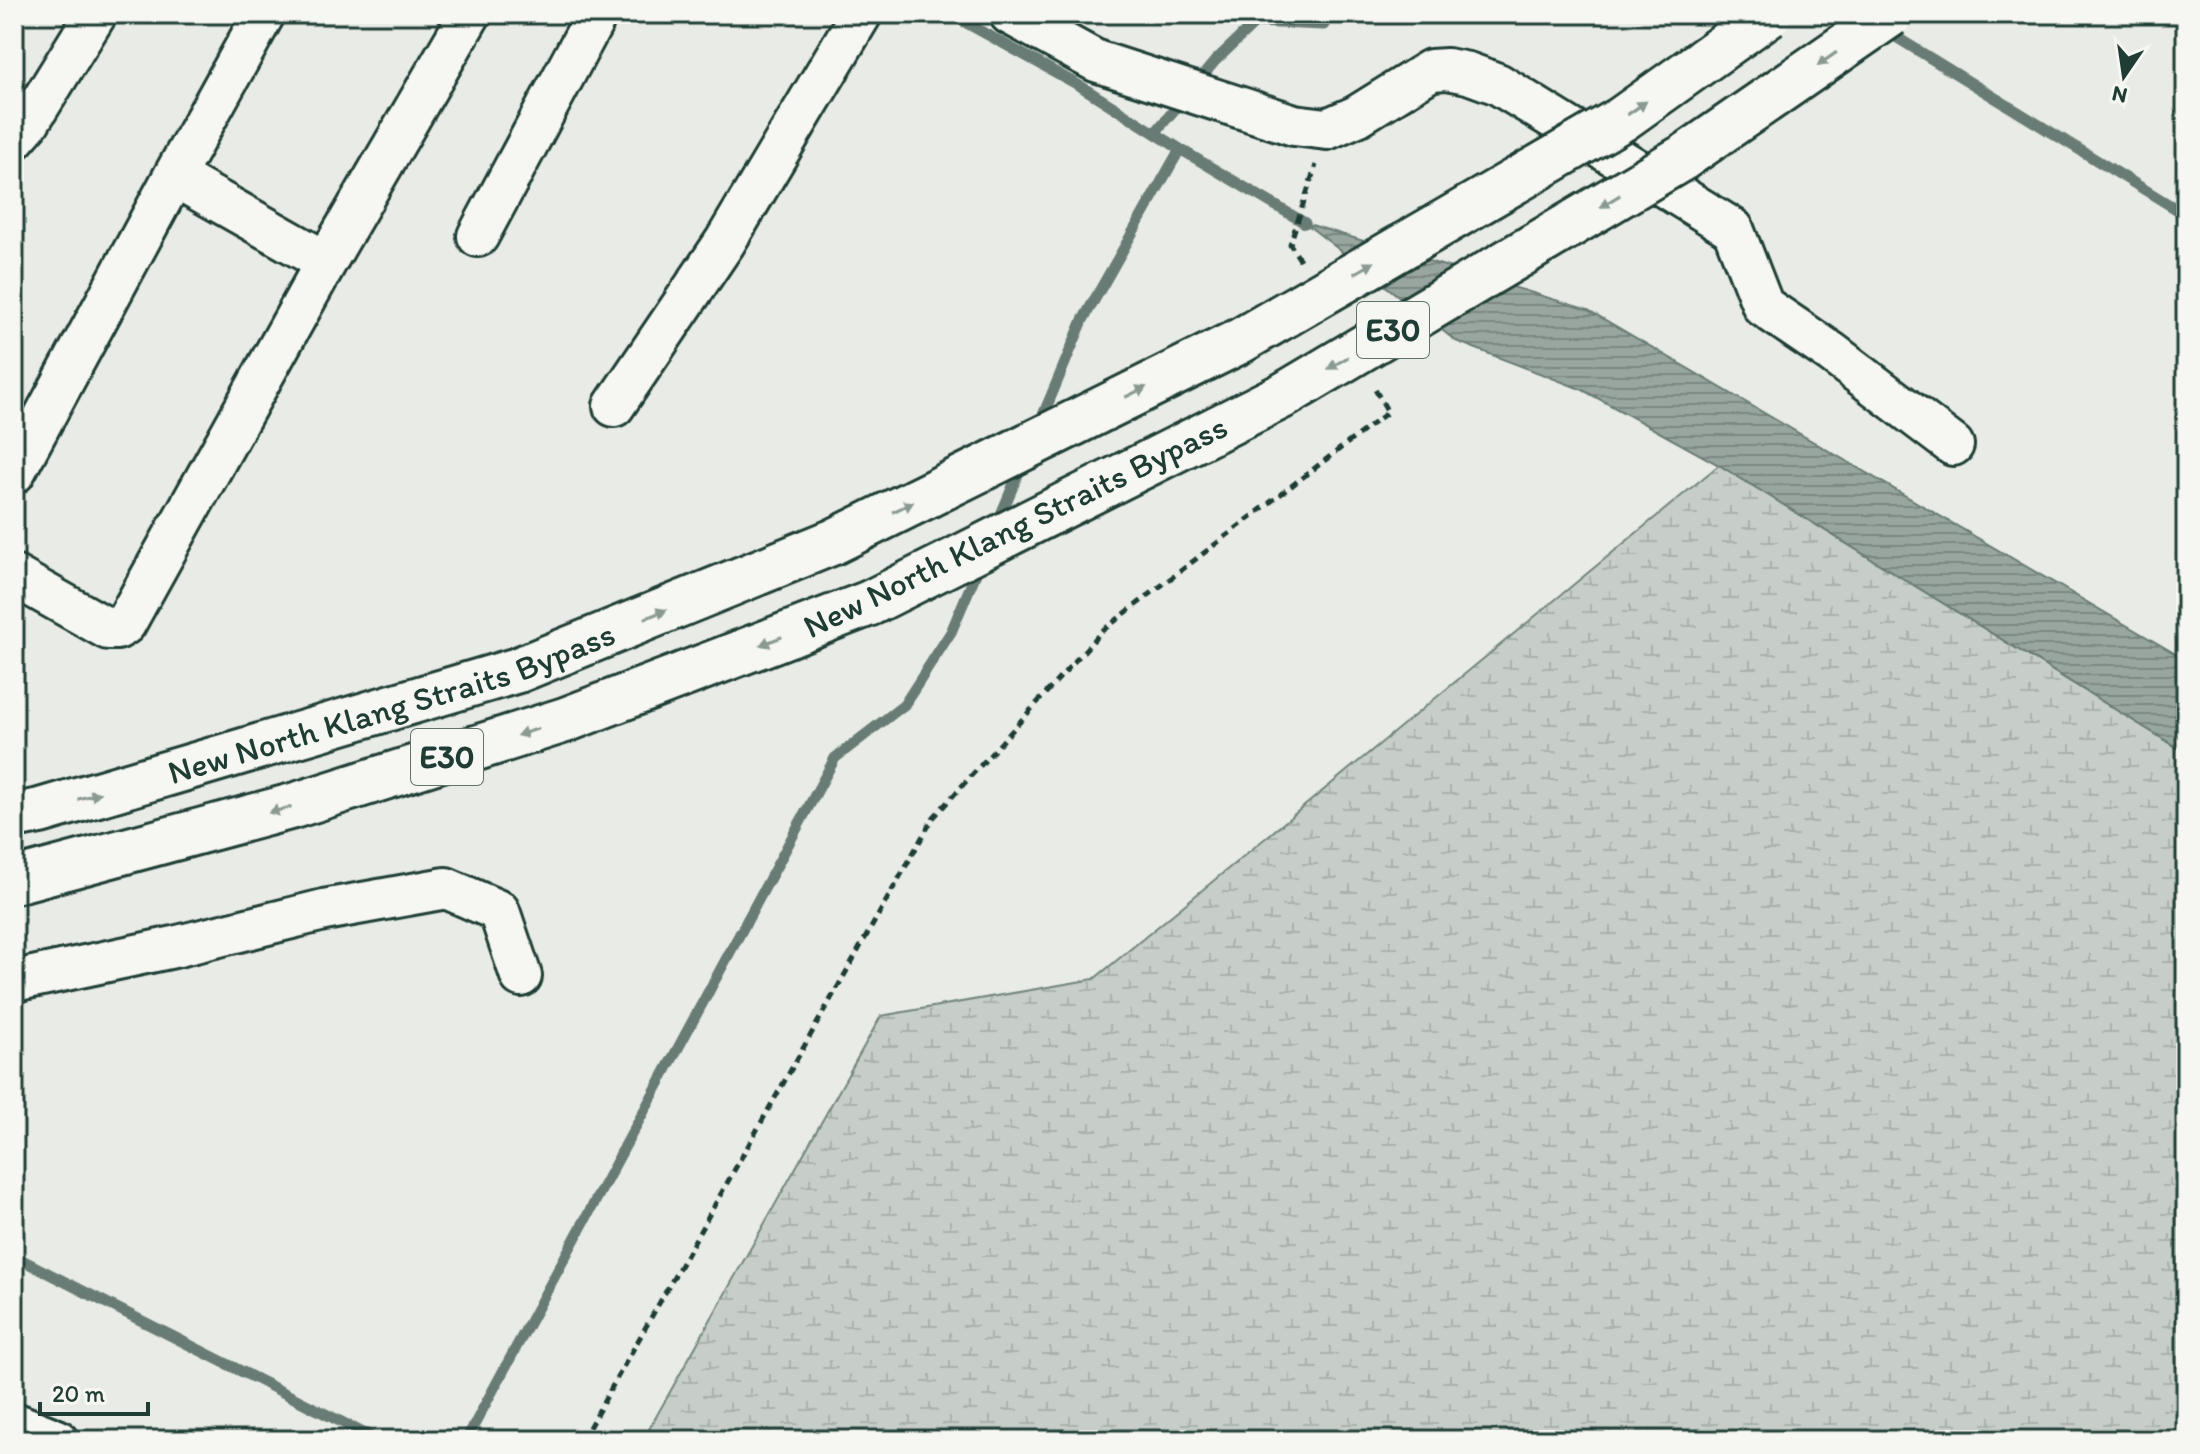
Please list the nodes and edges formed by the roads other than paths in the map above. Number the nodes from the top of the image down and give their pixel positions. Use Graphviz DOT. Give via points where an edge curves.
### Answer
graph roads {
  1 [pos="96,14"];
  2 [pos="264,14"];
  3 [pos="470,14"];
  4 [pos="597,14"];
  5 [pos="1769,14"];
  6 [pos="1891,14"];
  7 [pos="860,17"];
  8 [pos="1021,17"];
  9 [pos="14,139"];
  10 [pos="174,176"];
  11 [pos="478,236"];
  12 [pos="326,262"];
  13 [pos="614,406"];
  14 [pos="1953,445"];
  15 [pos="14,473"];
  16 [pos="14,576"];
  17 [pos="14,816"];
  18 [pos="14,881"];
  19 [pos="521,976"];
  20 [pos="14,981"];
  21 [pos="14,1423"];
  22 [pos="57,1440"];
  1 -- 9 [label="street"];
  2 -- 10 [label="street"];
  3 -- 12 [label="street"];
  4 -- 11 [label="street"];
  17 -- 5 [label="highway, New North Klang Straits Bypass / E30, one-way, bridge" via="518,670 833,542 1240,341 1622,119"];
  6 -- 18 [label="highway, New North Klang Straits Bypass / E30, one-way, bridge" via="1684,157 1284,395 870,603 565,720 293,806"];
  7 -- 13 [label="street" via="725,242"];
  8 -- 14 [label="street" via="1096,61 1294,125 1327,129 1431,70 1447,69 1498,84 1733,229 1763,306"];
  10 -- 12 [label="street"];
  10 -- 15 [label="street"];
  12 -- 16 [label="street" via="125,624 108,629"];
  19 -- 20 [label="street" via="499,911 446,888 324,910"];
  21 -- 22 [label="street"];
}
